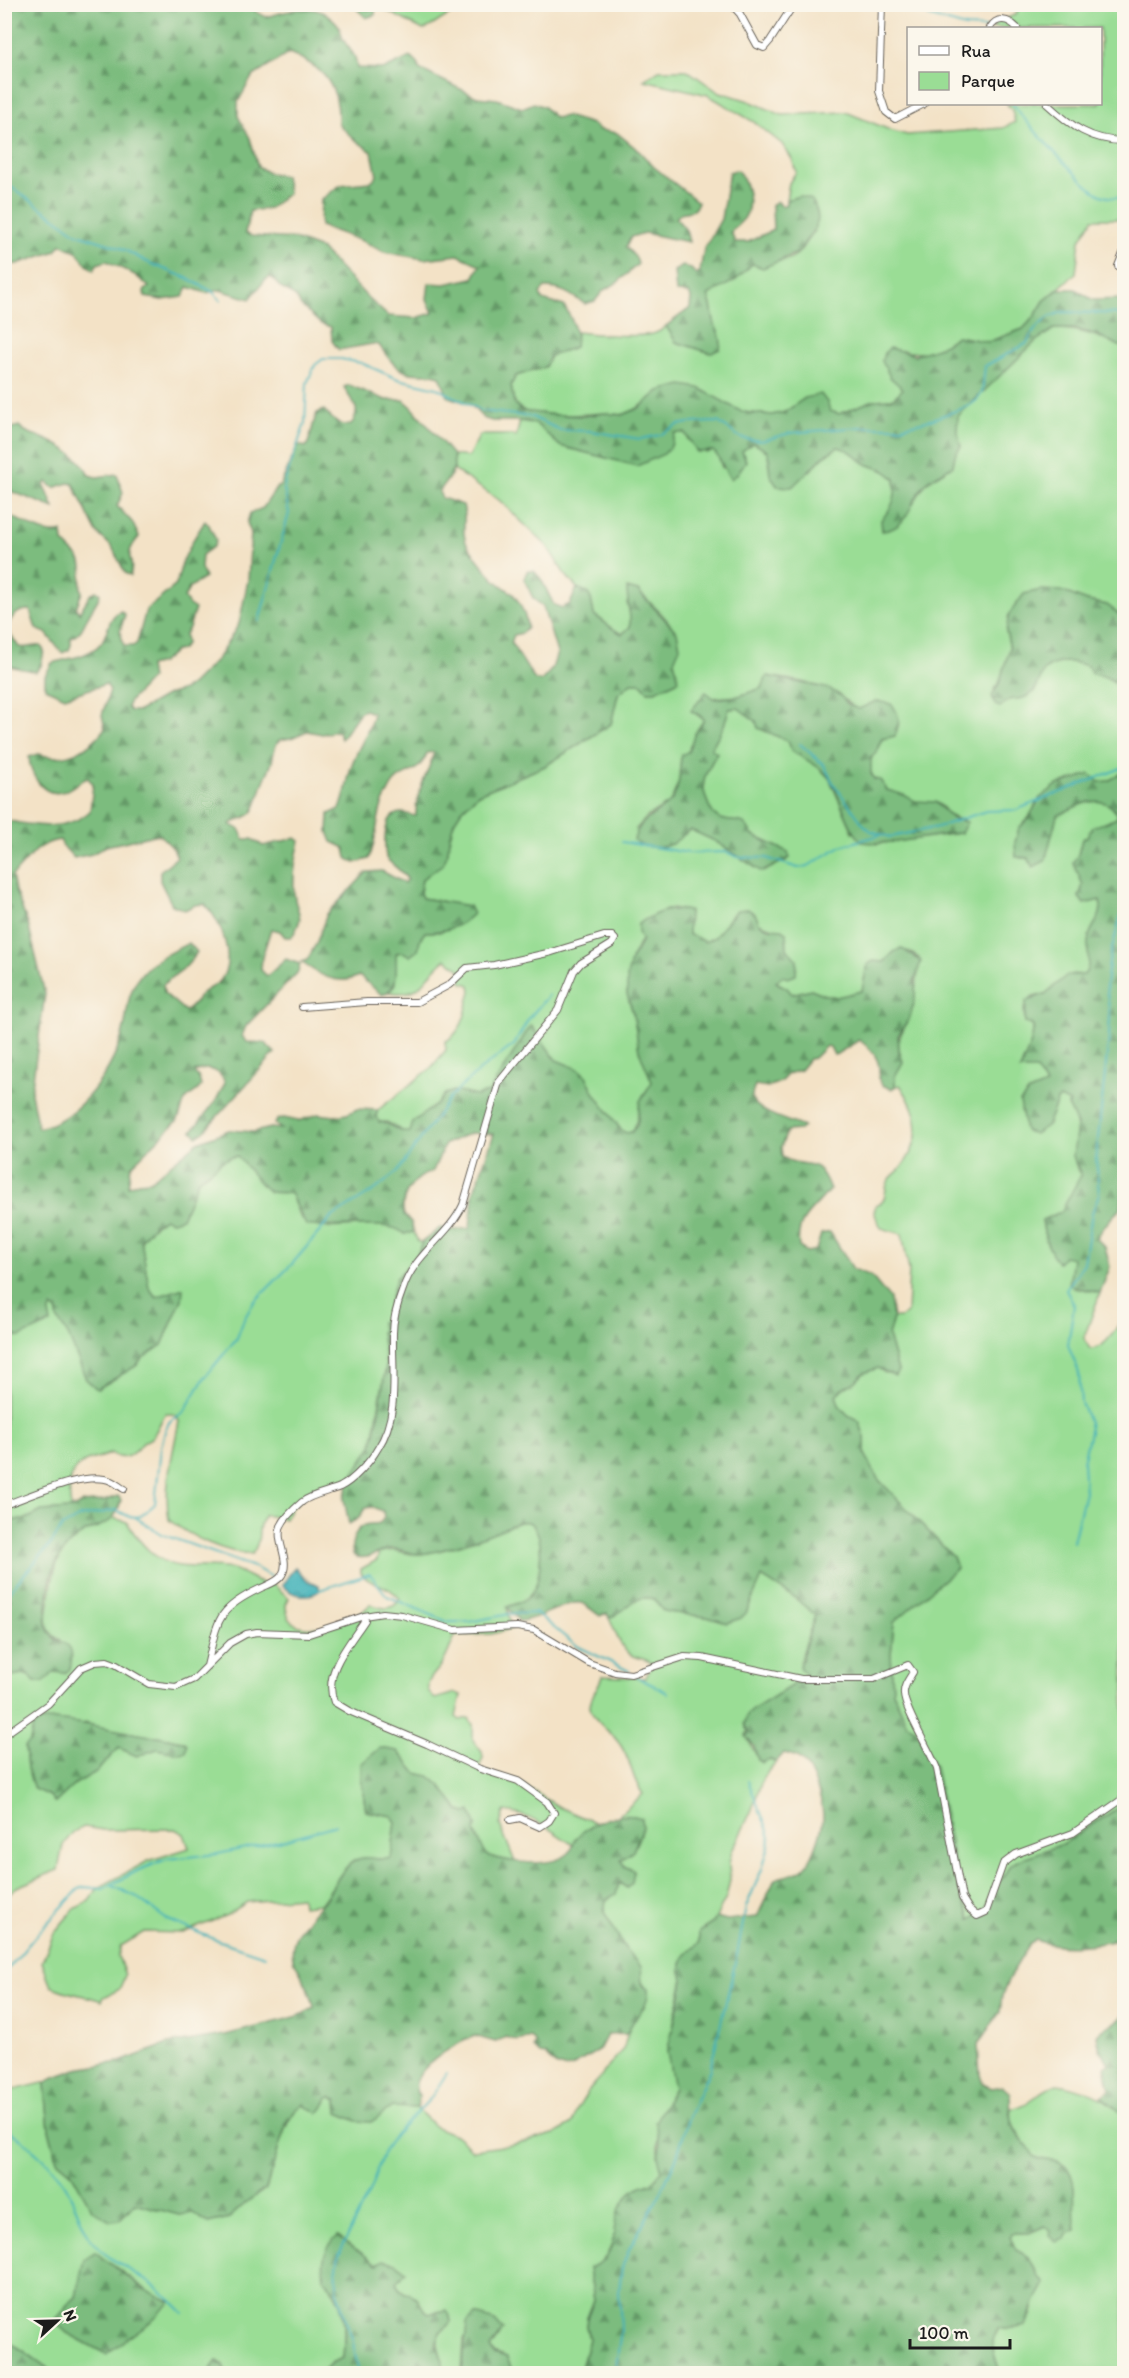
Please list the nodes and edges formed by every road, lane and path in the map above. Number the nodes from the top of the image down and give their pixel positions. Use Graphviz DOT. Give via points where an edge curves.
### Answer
graph roads {
  1 [pos="732,4"];
  2 [pos="794,4"];
  3 [pos="882,4"];
  4 [pos="991,27"];
  5 [pos="1016,27"];
  6 [pos="922,105"];
  7 [pos="1048,105"];
  8 [pos="1125,141"];
  9 [pos="1125,251"];
  10 [pos="1118,266"];
  11 [pos="302,1007"];
  12 [pos="124,1489"];
  13 [pos="4,1505"];
  14 [pos="364,1616"];
  15 [pos="207,1667"];
  16 [pos="4,1735"];
  17 [pos="1125,1798"];
  18 [pos="510,1820"];
  1 -- 2 [label="street" via="757,45 764,48"];
  3 -- 6 [label="street" via="879,82 886,112 895,119"];
  4 -- 5 [label="street" via="1003,20"];
  7 -- 8 [label="street" via="1083,133"];
  9 -- 10 [label="street"];
  11 -- 15 [label="street" via="417,1002 449,985 467,968 552,952 604,936 615,939 574,971 558,1010 499,1082 457,1217 406,1278 393,1331 391,1414 378,1449 344,1484 308,1498 283,1523 282,1575 236,1600 226,1610 219,1620"];
  12 -- 13 [label="street" via="95,1478"];
  14 -- 15 [label="street" via="309,1634 246,1634 230,1643"];
  14 -- 17 [label="street" via="402,1615 455,1630 534,1630 590,1663 631,1674 684,1657 801,1679 874,1679 908,1665 913,1672 904,1688 904,1700 937,1769 962,1898 977,1916 986,1912 1003,1864 1016,1854 1072,1833"];
  14 -- 18 [label="street" via="366,1620 332,1675 334,1702 480,1769 518,1781 547,1802 554,1813 540,1827 520,1818"];
  15 -- 16 [label="street" via="186,1684 172,1688 149,1684 107,1661 94,1662 81,1668 48,1704"];
}
